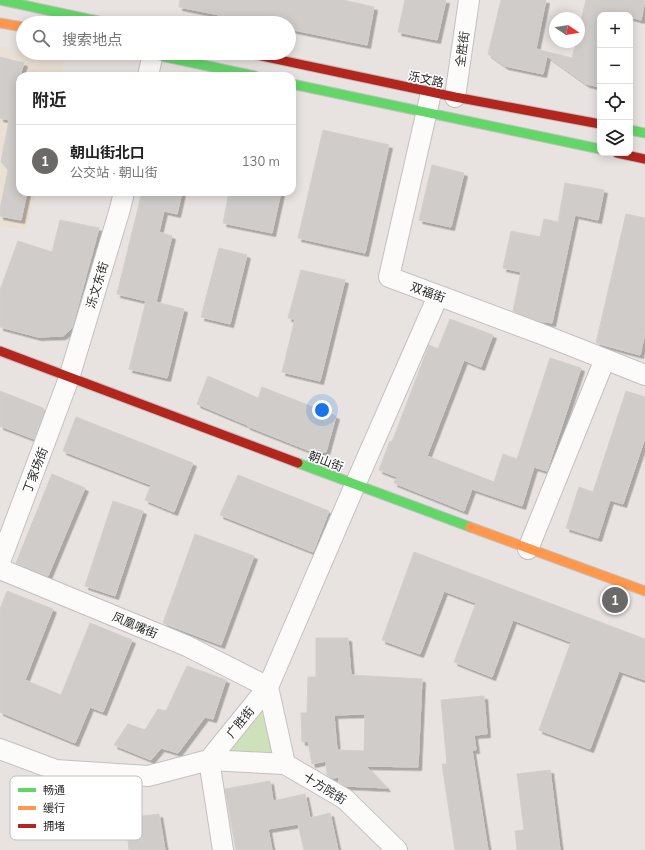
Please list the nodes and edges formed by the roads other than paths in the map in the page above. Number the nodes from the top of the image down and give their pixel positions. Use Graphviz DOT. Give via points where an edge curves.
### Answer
graph roads {
  1 [pos="0,0"];
  2 [pos="469,0"];
  3 [pos="45,11"];
  4 [pos="71,16"];
  5 [pos="0,23"];
  6 [pos="16,26"];
  7 [pos="150,60"];
  8 [pos="183,60"];
  9 [pos="280,60"];
  10 [pos="149,72"];
  11 [pos="237,72"];
  12 [pos="296,85"];
  13 [pos="430,92"];
  14 [pos="455,97"];
  15 [pos="427,113"];
  16 [pos="597,123"];
  17 [pos="633,131"];
  18 [pos="645,133"];
  19 [pos="597,148"];
  20 [pos="631,156"];
  21 [pos="645,159"];
  22 [pos="123,196"];
  23 [pos="438,296"];
  24 [pos="0,351"];
  25 [pos="605,360"];
  26 [pos="645,376"];
  27 [pos="69,378"];
  28 [pos="355,485"];
  29 [pos="528,549"];
  30 [pos="0,562"];
  31 [pos="0,568"];
  32 [pos="645,591"];
  33 [pos="268,687"];
  34 [pos="0,749"];
  35 [pos="209,760"];
  36 [pos="285,764"];
  37 [pos="223,850"];
  38 [pos="397,850"];
  1 -- 3 [label="main road"];
  2 -- 14 [label="street, 全胜街"];
  3 -- 4 [label="main road"];
  5 -- 6 [label="main road"];
  7 -- 10 [label="street"];
  8 -- 11 [label="main road"];
  9 -- 13 [label="main road, 泺文路"];
  12 -- 15 [label="main road"];
  13 -- 14 [label="main road, 泺文路"];
  13 -- 15 [label="street, 双福街"];
  14 -- 16 [label="main road, 泺文路"];
  15 -- 19 [label="main road"];
  15 -- 23 [label="street, 双福街" via="389,277"];
  17 -- 18 [label="main road"];
  20 -- 21 [label="main road"];
  22 -- 27 [label="street, 泺文东街"];
  23 -- 25 [label="street, 双福街"];
  23 -- 28 [label="street, 广胜街"];
  24 -- 27 [label="main road, 朝山街"];
  25 -- 26 [label="street, 双福街"];
  25 -- 29 [label="street"];
  27 -- 28 [label="main road, 朝山街"];
  27 -- 30 [label="street, 丁家场街"];
  28 -- 29 [label="main road, 朝山街"];
  28 -- 33 [label="street, 广胜街"];
  29 -- 32 [label="main road, 朝山街"];
  31 -- 33 [label="street, 凤凰嘴街" via="187,646"];
  33 -- 35 [label="street, 广胜街"];
  33 -- 36 [label="street"];
  34 -- 35 [label="street" via="56,770 148,776"];
  35 -- 36 [label="street, 十方院街"];
  35 -- 37 [label="street"];
  36 -- 38 [label="street, 十方院街" via="345,799"];
}
